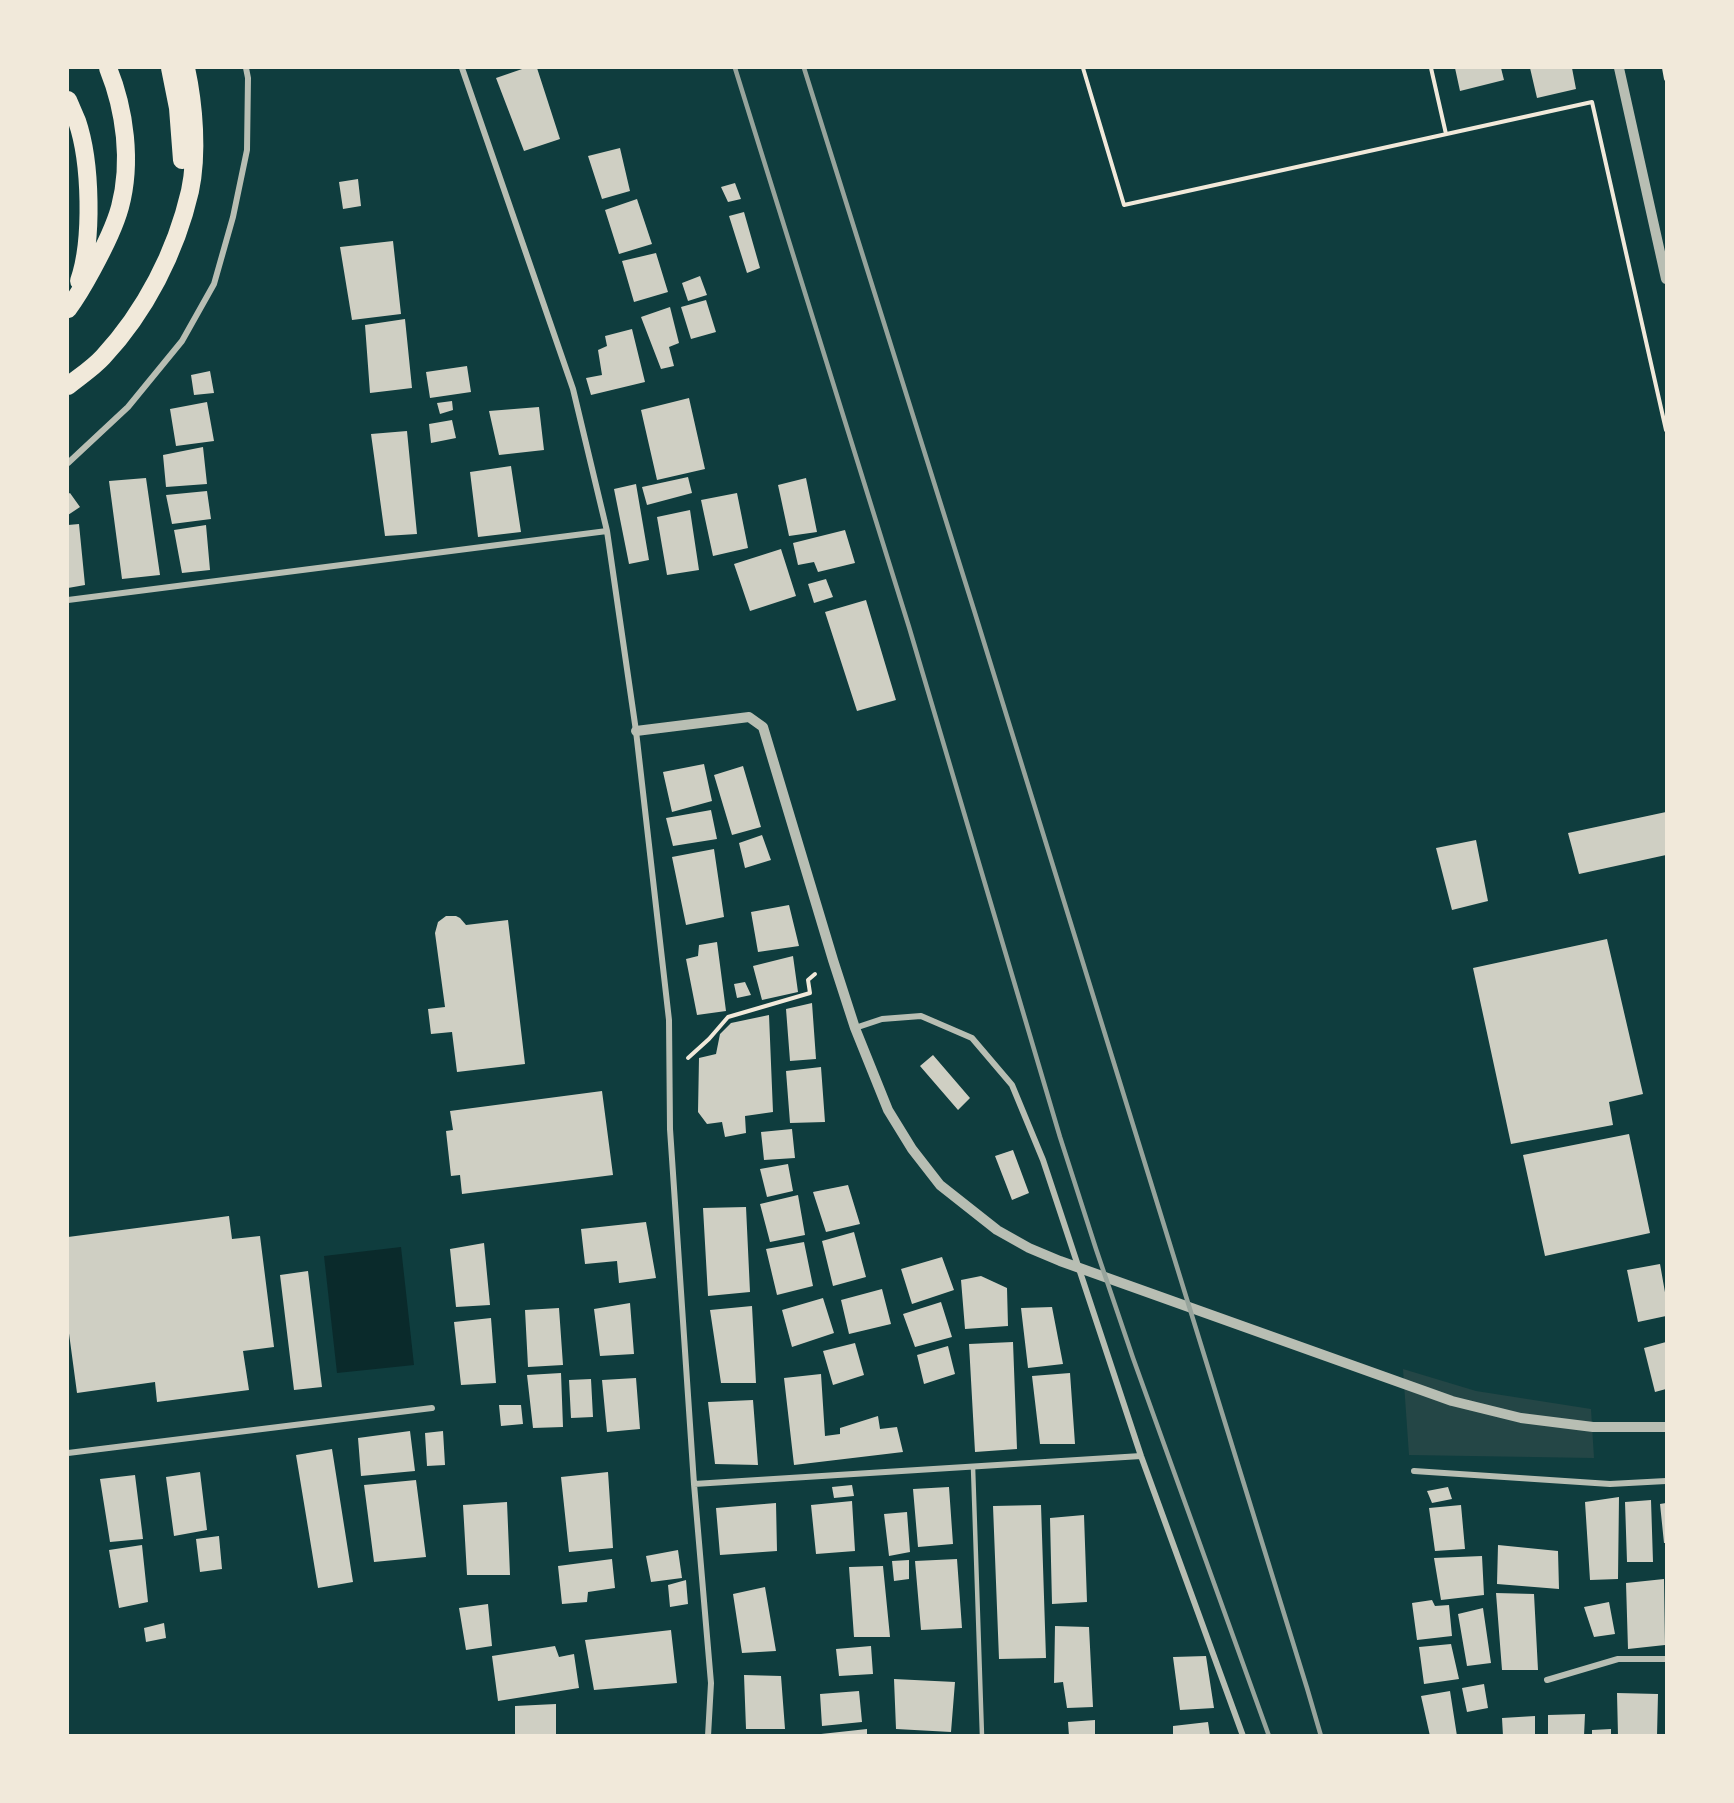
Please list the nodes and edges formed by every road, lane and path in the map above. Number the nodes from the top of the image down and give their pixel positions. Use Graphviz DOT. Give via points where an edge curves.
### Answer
graph roads {
  1 [pos="108,68"];
  2 [pos="170,68"];
  3 [pos="186,68"];
  4 [pos="246,68"];
  5 [pos="462,68"];
  6 [pos="1083,68"];
  7 [pos="1431,68"];
  8 [pos="1619,68"];
  9 [pos="1664,68"];
  10 [pos="1666,79"];
  11 [pos="68,100"];
  12 [pos="1446,134"];
  13 [pos="165,262"];
  14 [pos="1666,279"];
  15 [pos="69,307"];
  16 [pos="68,386"];
  17 [pos="1666,430"];
  18 [pos="68,464"];
  19 [pos="607,531"];
  20 [pos="68,600"];
  21 [pos="636,731"];
  22 [pos="815,974"];
  23 [pos="855,1028"];
  24 [pos="688,1058"];
  25 [pos="432,1408"];
  26 [pos="1666,1427"];
  27 [pos="68,1452"];
  28 [pos="1141,1456"];
  29 [pos="973,1467"];
  30 [pos="1414,1471"];
  31 [pos="1666,1481"];
  32 [pos="694,1484"];
  33 [pos="1666,1659"];
  34 [pos="1547,1680"];
  35 [pos="708,1736"];
  36 [pos="982,1736"];
  37 [pos="1243,1736"];
  1 -- 15 [label="highway" via="117,90 124,130 125,172 120,207 106,246"];
  2 -- 13 [label="highway" via="182,147 182,186"];
  3 -- 13 [label="highway" via="194,120 194,154 190,190"];
  4 -- 18 [label="street" via="247,150 213,284 183,341 128,407"];
  5 -- 19 [label="street" via="573,389"];
  6 -- 12 [label="path" via="1124,205"];
  7 -- 12 [label="path"];
  8 -- 14 [label="street"];
  9 -- 10 [label="path"];
  11 -- 15 [label="highway" via="84,156 88,198 81,274"];
  12 -- 17 [label="path" via="1592,102"];
  13 -- 16 [label="highway" via="127,329 102,359"];
  19 -- 20 [label="street"];
  19 -- 21 [label="street"];
  21 -- 23 [label="street" via="748,717 764,727"];
  21 -- 32 [label="street" via="669,1020 670,1129"];
  22 -- 24 [label="path" via="807,980 810,993 728,1017"];
  23 -- 26 [label="street" via="888,1110 940,1185 997,1230 1029,1248 1452,1401 1521,1418 1593,1427"];
  23 -- 28 [label="street" via="882,1019 921,1016 972,1038 1012,1085 1043,1160"];
  25 -- 27 [label="street"];
  28 -- 29 [label="street"];
  28 -- 37 [label="street"];
  29 -- 32 [label="street"];
  29 -- 36 [label="lane"];
  30 -- 31 [label="street" via="1610,1484"];
  32 -- 35 [label="street" via="711,1683"];
  33 -- 34 [label="street" via="1618,1659"];
}
